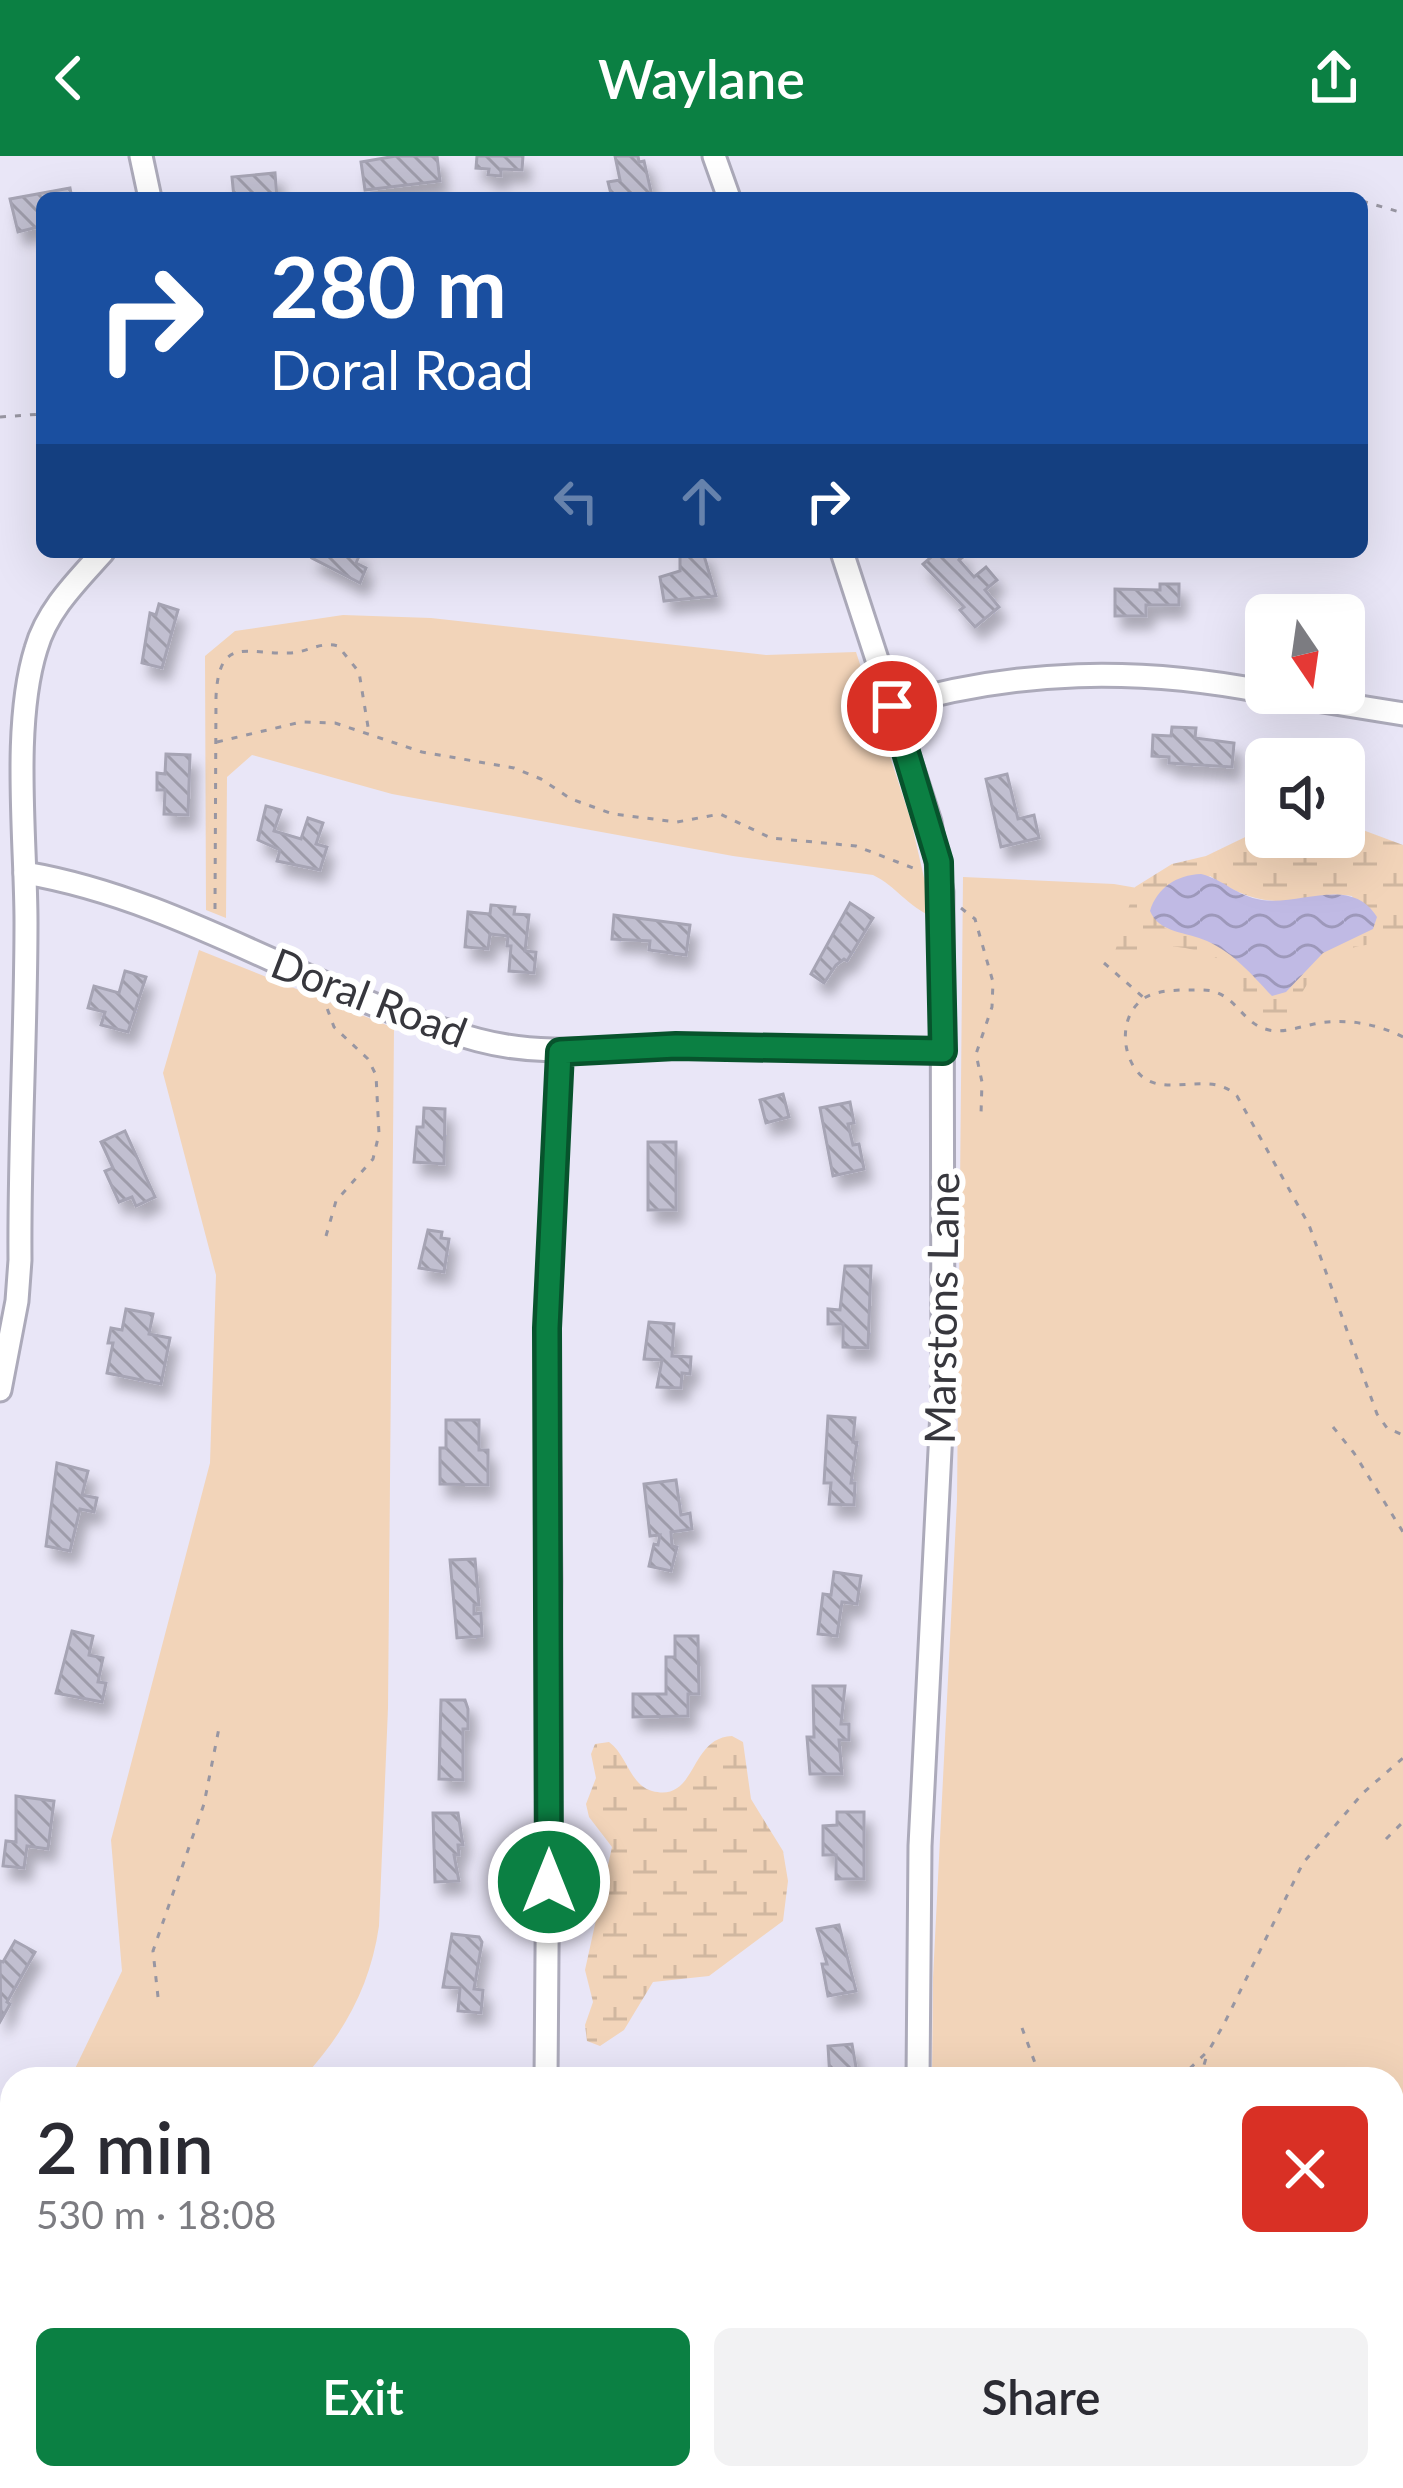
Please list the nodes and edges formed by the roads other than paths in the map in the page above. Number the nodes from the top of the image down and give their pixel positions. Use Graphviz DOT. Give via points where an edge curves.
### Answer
graph roads {
  1 [pos="141,156"];
  2 [pos="714,156"];
  3 [pos="149,192"];
  4 [pos="727,192"];
  5 [pos="98,558"];
  6 [pos="844,558"];
  7 [pos="1245,688"];
  8 [pos="892,706"];
  9 [pos="1365,707"];
  10 [pos="1403,713"];
  11 [pos="26,873"];
  12 [pos="24,965"];
  13 [pos="0,966"];
  14 [pos="943,1051"];
  15 [pos="560,1052"];
  16 [pos="0,1390"];
  17 [pos="546,2067"];
  18 [pos="918,2067"];
  1 -- 3 [label="street"];
  2 -- 4 [label="street"];
  5 -- 11 [label="street" via="50,616 35,650 24,740"];
  6 -- 8 [label="street, Marstons Lane"];
  7 -- 8 [label="street" via="1107,673 965,685"];
  8 -- 14 [label="street, Marstons Lane" via="930,822 942,892"];
  9 -- 10 [label="street"];
  11 -- 12 [label="street"];
  11 -- 15 [label="street, Doral Road" via="101,890 408,1019 483,1042"];
  12 -- 13 [label="street"];
  12 -- 16 [label="street" via="20,1261"];
  14 -- 15 [label="street, Doral Road"];
  14 -- 18 [label="street, Marstons Lane" via="944,1391 919,1868"];
  15 -- 17 [label="street" via="547,1328"];
}
